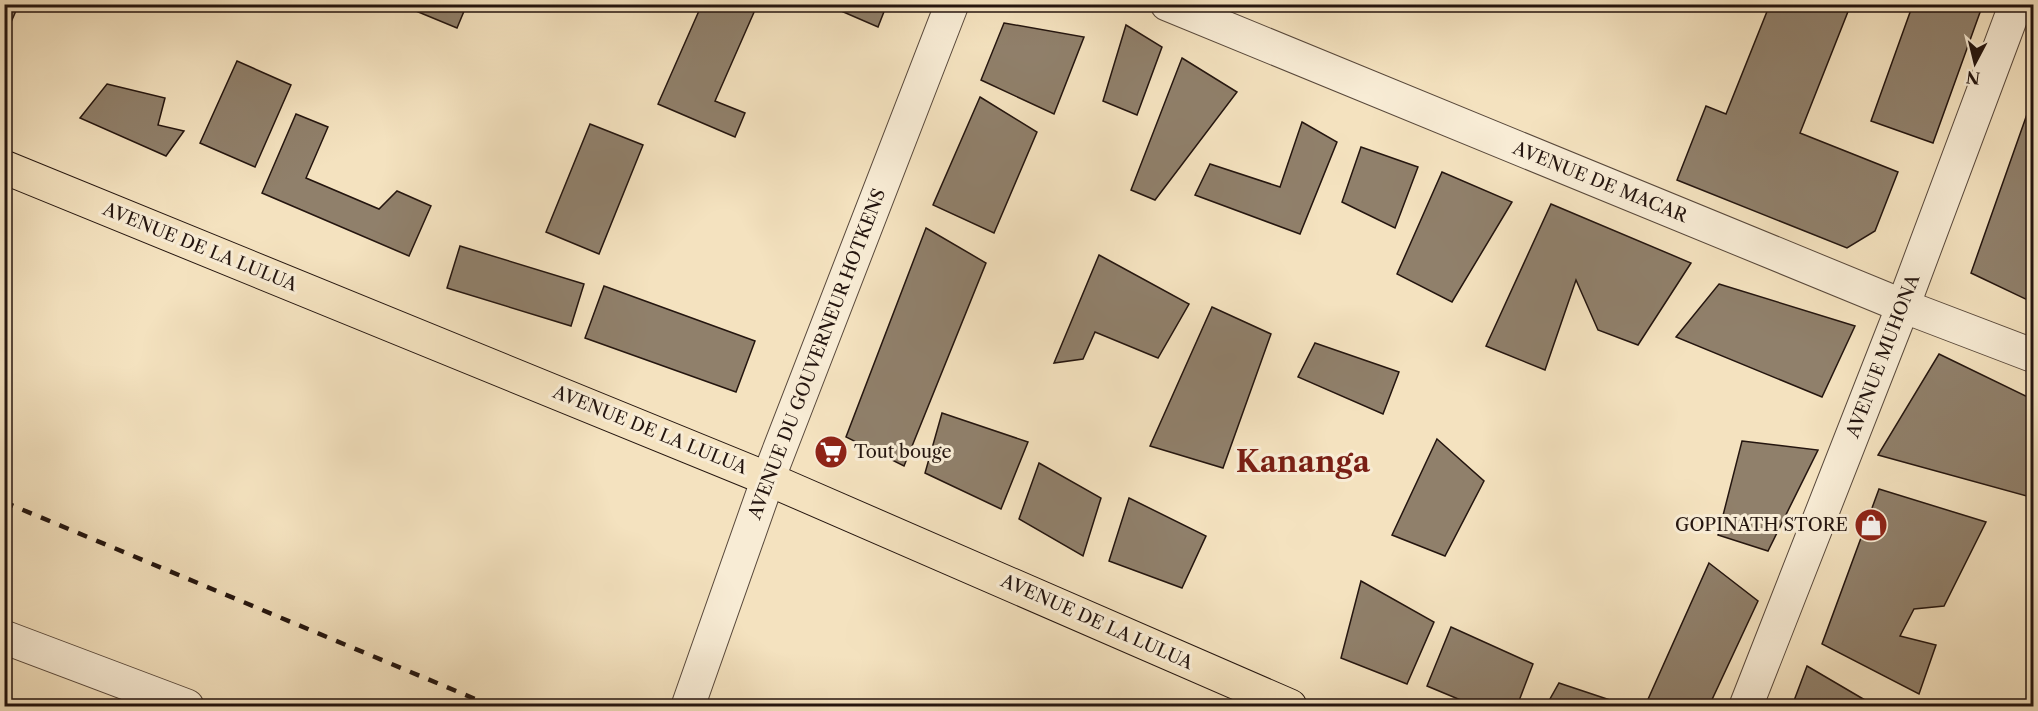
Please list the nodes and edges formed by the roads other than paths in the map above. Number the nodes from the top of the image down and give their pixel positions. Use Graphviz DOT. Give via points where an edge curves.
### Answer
graph roads {
  1 [pos="952,4"];
  2 [pos="1167,4"];
  3 [pos="2016,4"];
  4 [pos="4,167"];
  5 [pos="1903,306"];
  6 [pos="2034,356"];
  7 [pos="768,479"];
  8 [pos="4,637"];
  9 [pos="187,706"];
  10 [pos="688,706"];
  11 [pos="1290,706"];
  12 [pos="1746,706"];
  1 -- 7 [label="street, AVENUE DU GOUVERNEUR HOTKENS"];
  2 -- 5 [label="street, AVENUE DE MACAR"];
  3 -- 5 [label="street, AVENUE MUHONA"];
  4 -- 7 [label="highway, AVENUE DE LA LULUA"];
  5 -- 6 [label="street, AVENUE DE MACAR"];
  5 -- 12 [label="street, AVENUE MUHONA"];
  7 -- 10 [label="street, AVENUE DU GOUVERNEUR HOTKENS"];
  7 -- 11 [label="highway, AVENUE DE LA LULUA"];
  8 -- 9 [label="street"];
}
